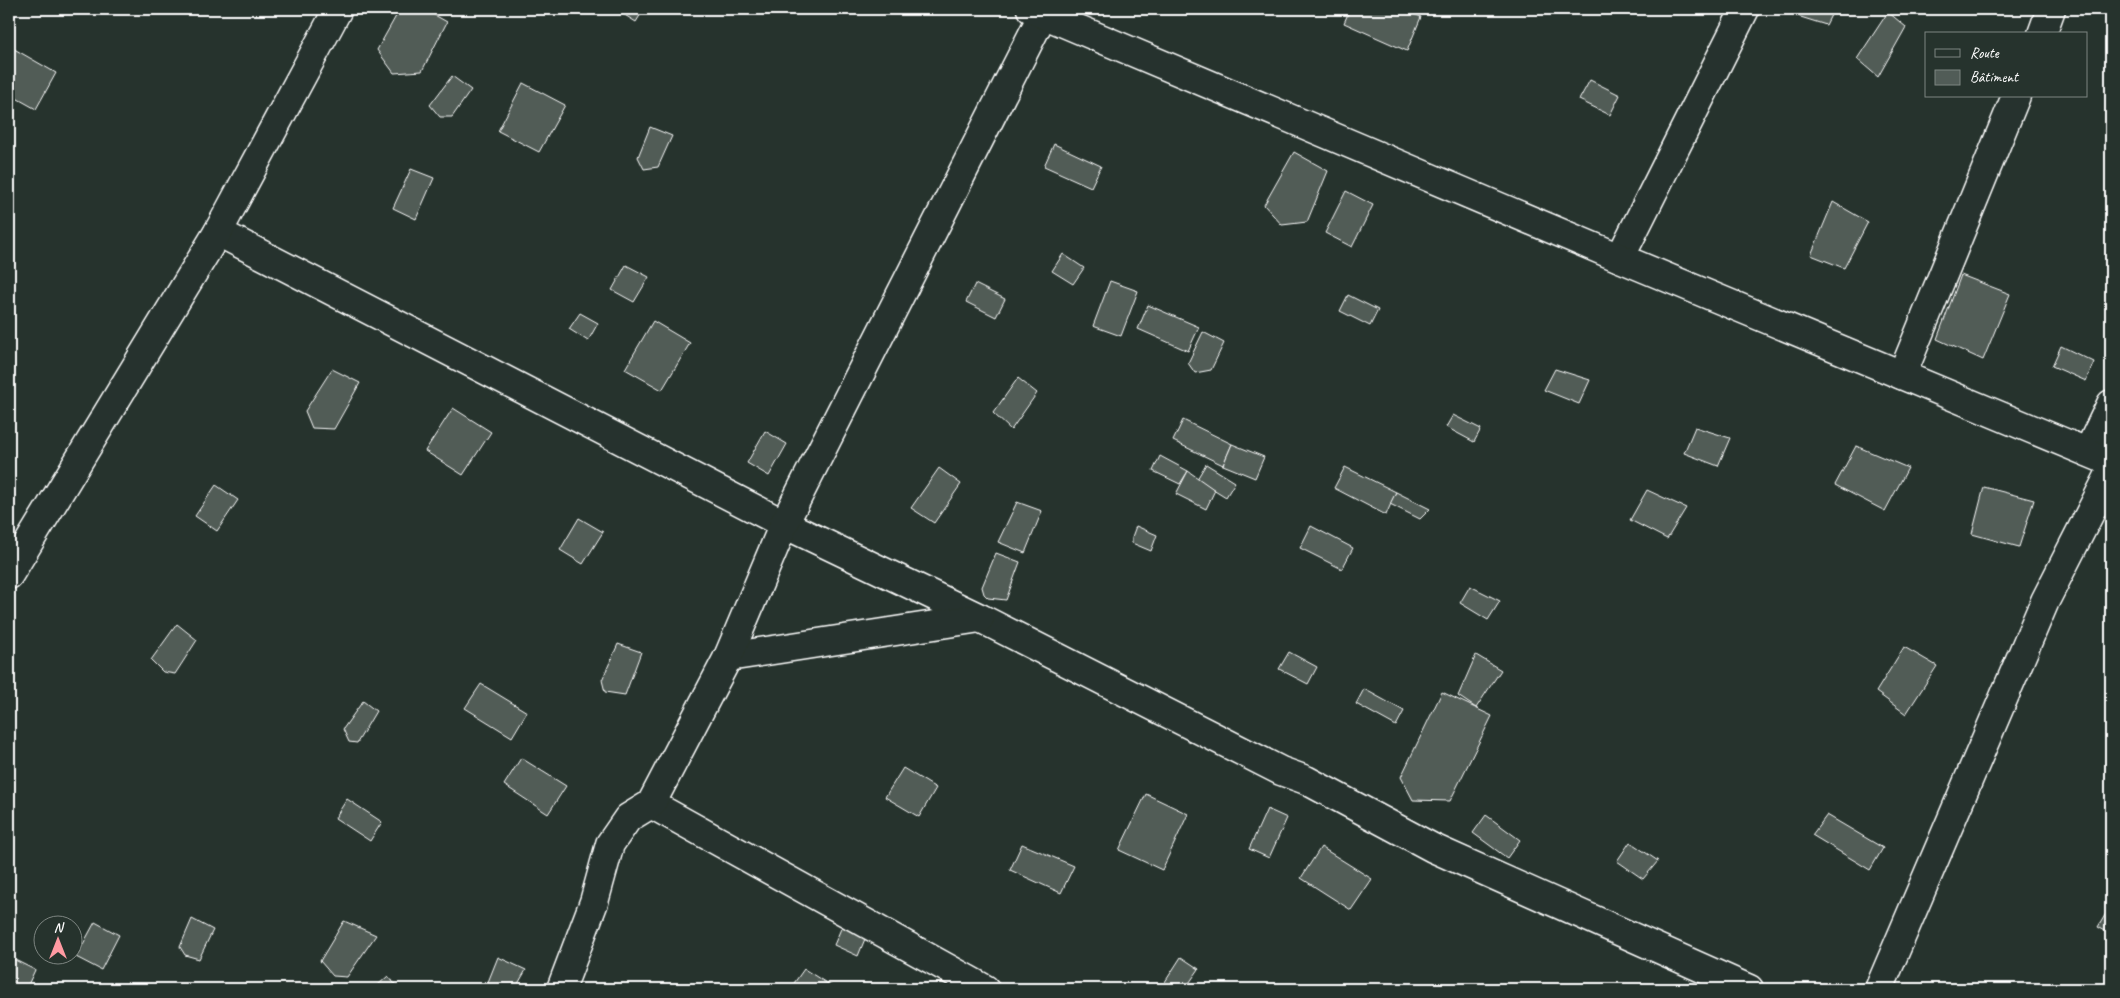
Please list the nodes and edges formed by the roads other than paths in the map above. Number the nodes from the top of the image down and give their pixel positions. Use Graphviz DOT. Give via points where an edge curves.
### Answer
graph roads {
  1 [pos="338,9"];
  2 [pos="1745,9"];
  3 [pos="2051,9"];
  4 [pos="1037,11"];
  5 [pos="2043,32"];
  6 [pos="2015,98"];
  7 [pos="218,232"];
  8 [pos="1620,258"];
  9 [pos="1902,375"];
  10 [pos="2111,404"];
  11 [pos="2099,457"];
  12 [pos="2111,472"];
  13 [pos="784,524"];
  14 [pos="9,575"];
  15 [pos="980,618"];
  16 [pos="728,657"];
  17 [pos="651,804"];
  18 [pos="561,989"];
  19 [pos="985,989"];
  20 [pos="1749,989"];
  21 [pos="1879,989"];
  1 -- 7 [label="street"];
  2 -- 8 [label="street"];
  3 -- 5 [label="street"];
  4 -- 8 [label="street"];
  4 -- 13 [label="street"];
  6 -- 9 [label="street"];
  7 -- 13 [label="street"];
  7 -- 14 [label="street"];
  8 -- 9 [label="street"];
  9 -- 11 [label="street"];
  10 -- 11 [label="street"];
  12 -- 21 [label="street" via="2045,601"];
  13 -- 15 [label="street"];
  13 -- 16 [label="street"];
  15 -- 16 [label="street"];
  15 -- 20 [label="street" via="1272,766 1306,780 1433,848"];
  16 -- 17 [label="street"];
  17 -- 18 [label="street" via="628,818 610,844 594,902"];
  17 -- 19 [label="street"];
}
